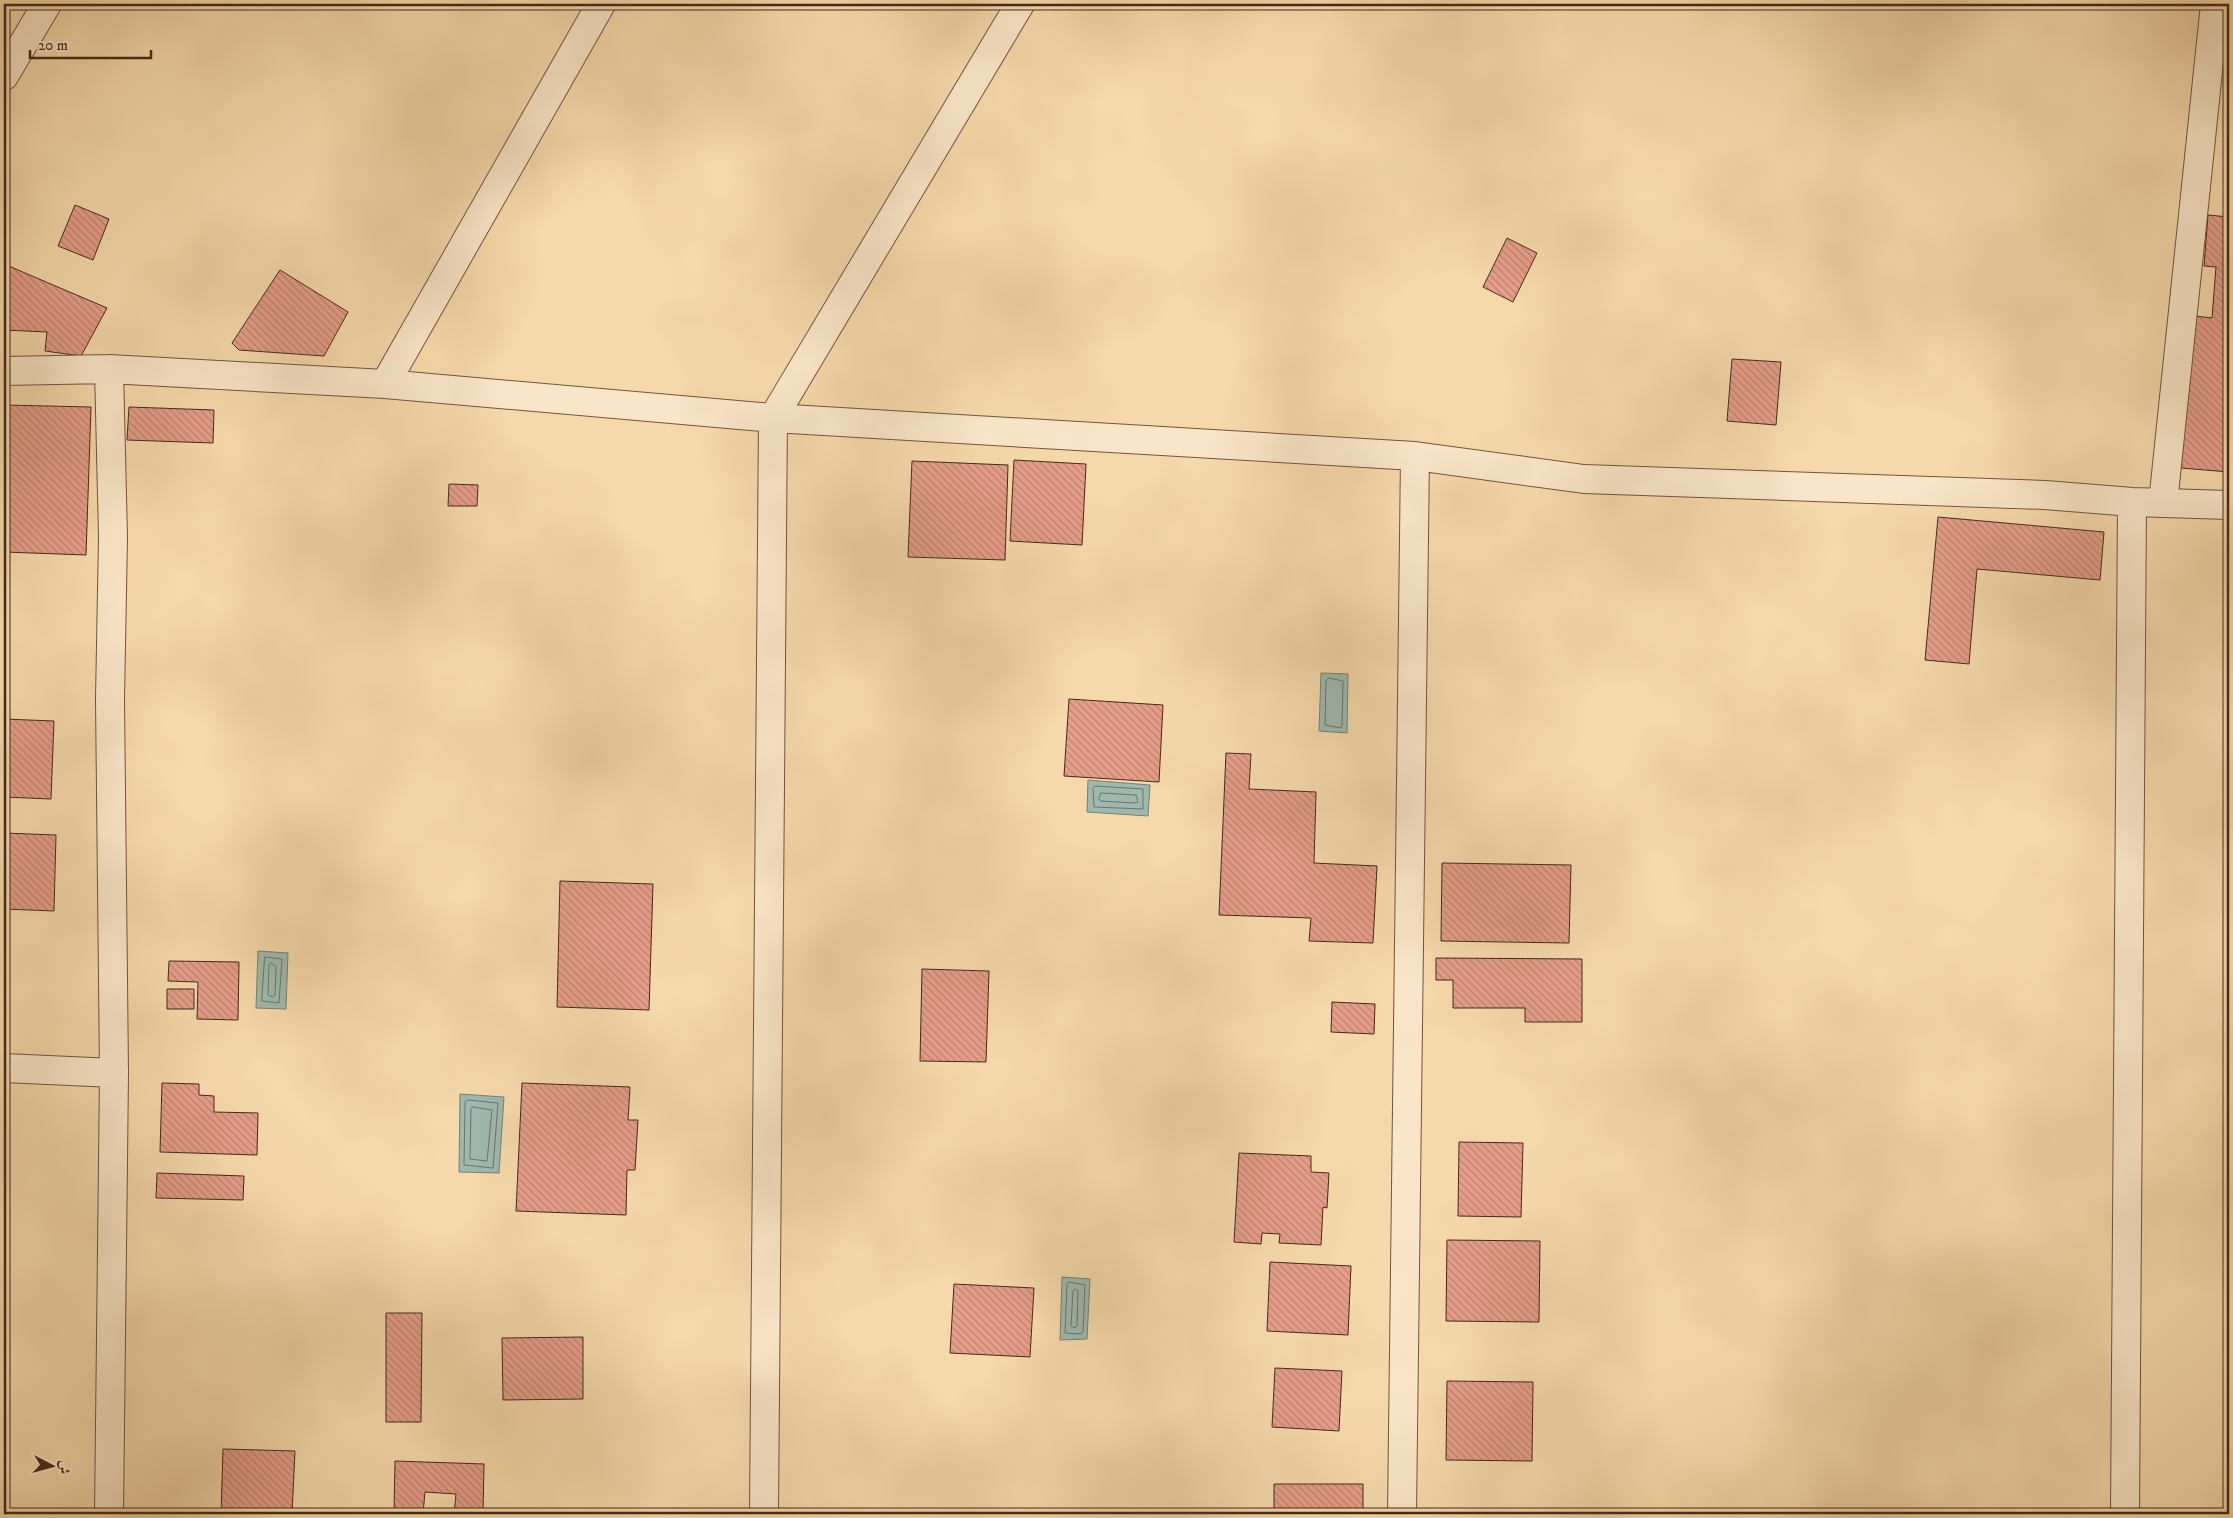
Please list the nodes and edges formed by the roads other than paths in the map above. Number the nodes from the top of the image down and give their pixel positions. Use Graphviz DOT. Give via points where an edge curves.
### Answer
graph roads {
  1 [pos="47,4"];
  2 [pos="601,4"];
  3 [pos="1020,4"];
  4 [pos="2215,4"];
  5 [pos="4,76"];
  6 [pos="109,369"];
  7 [pos="4,371"];
  8 [pos="385,384"];
  9 [pos="773,418"];
  10 [pos="1415,456"];
  11 [pos="2132,502"];
  12 [pos="2163,503"];
  13 [pos="2229,505"];
  14 [pos="4,1068"];
  15 [pos="114,1073"];
  16 [pos="109,1514"];
  17 [pos="764,1514"];
  18 [pos="1402,1514"];
  19 [pos="2125,1514"];
  1 -- 5 [label="street"];
  2 -- 8 [label="street"];
  3 -- 9 [label="street"];
  4 -- 12 [label="street"];
  6 -- 7 [label="street"];
  6 -- 8 [label="street"];
  6 -- 15 [label="street" via="113,537 110,699"];
  8 -- 9 [label="street"];
  9 -- 10 [label="street"];
  9 -- 17 [label="street"];
  10 -- 11 [label="street" via="1584,479 2045,495"];
  10 -- 18 [label="street"];
  11 -- 12 [label="street"];
  11 -- 19 [label="street"];
  12 -- 13 [label="street"];
  14 -- 15 [label="street"];
  15 -- 16 [label="street"];
}
